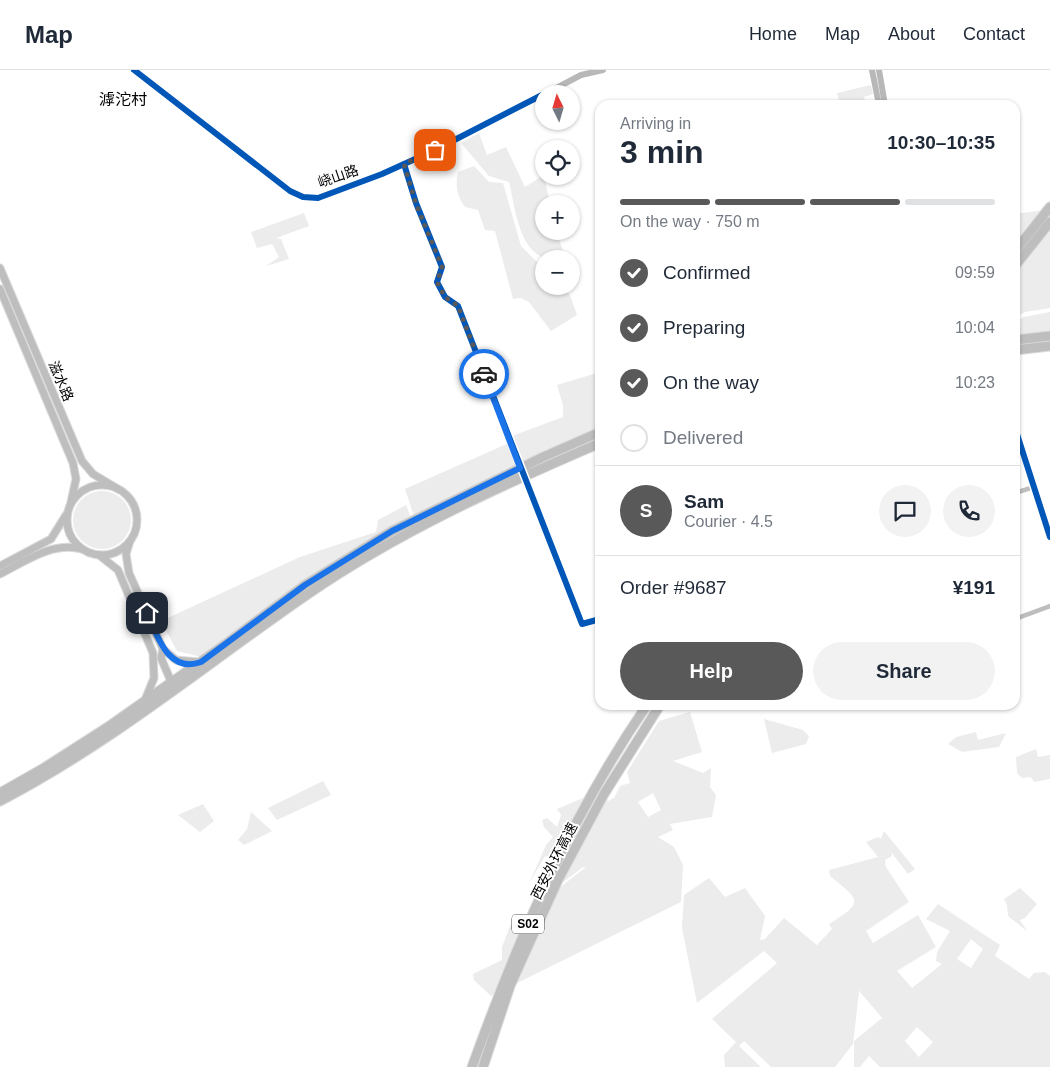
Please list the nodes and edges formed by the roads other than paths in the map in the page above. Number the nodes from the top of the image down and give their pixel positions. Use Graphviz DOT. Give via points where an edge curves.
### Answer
graph roads {
  1 [pos="134,70"];
  2 [pos="603,70"];
  3 [pos="872,70"];
  4 [pos="879,70"];
  5 [pos="562,85"];
  6 [pos="535,98"];
  7 [pos="878,100"];
  8 [pos="884,100"];
  9 [pos="404,164"];
  10 [pos="1050,207"];
  11 [pos="1050,222"];
  12 [pos="1020,245"];
  13 [pos="1020,260"];
  14 [pos="0,268"];
  15 [pos="0,290"];
  16 [pos="1050,336"];
  17 [pos="1020,339"];
  18 [pos="1050,346"];
  19 [pos="1020,349"];
  20 [pos="595,435"];
  21 [pos="1020,444"];
  22 [pos="595,445"];
  23 [pos="523,472"];
  24 [pos="1034,487"];
  25 [pos="118,489"];
  26 [pos="1020,491"];
  27 [pos="71,502"];
  28 [pos="67,513"];
  29 [pos="1050,537"];
  30 [pos="130,541"];
  31 [pos="87,551"];
  32 [pos="98,554"];
  33 [pos="0,566"];
  34 [pos="0,574"];
  35 [pos="1050,606"];
  36 [pos="1020,617"];
  37 [pos="595,620"];
  38 [pos="163,649"];
  39 [pos="153,653"];
  40 [pos="161,658"];
  41 [pos="201,662"];
  42 [pos="173,685"];
  43 [pos="144,702"];
  44 [pos="644,710"];
  45 [pos="657,710"];
  46 [pos="0,793"];
  47 [pos="0,801"];
  48 [pos="472,1067"];
  49 [pos="483,1067"];
  1 -- 9 [label="street, 峣山路" via="290,191 303,196 318,198"];
  2 -- 5 [label="street, 峣山路" via="581,75"];
  3 -- 7 [label="street"];
  4 -- 8 [label="street"];
  6 -- 9 [label="street, 峣山路"];
  9 -- 23 [label="street" via="416,204 442,267 437,282 445,297 458,306"];
  10 -- 12 [label="highway"];
  11 -- 13 [label="highway"];
  14 -- 25 [label="main road, 滋水路" via="82,462 93,474"];
  15 -- 27 [label="main road, 滋水路" via="74,464 76,479"];
  16 -- 17 [label="highway"];
  18 -- 19 [label="highway"];
  20 -- 23 [label="highway"];
  21 -- 24 [label="street"];
  22 -- 23 [label="highway"];
  23 -- 37 [label="street" via="582,624"];
  23 -- 41 [label="highway" via="392,531 305,585"];
  23 -- 42 [label="highway" via="396,540 309,593"];
  24 -- 26 [label="street"];
  24 -- 29 [label="street"];
  25 -- 27 [label="main road" via="99,485 88,488"];
  25 -- 30 [label="main road" via="129,497 135,507 136,524"];
  27 -- 28 [label="main road"];
  28 -- 31 [label="main road" via="70,535"];
  28 -- 33 [label="main road" via="50,539"];
  30 -- 32 [label="main road" via="110,554"];
  30 -- 38 [label="main road" via="126,554 129,573"];
  31 -- 32 [label="main road"];
  31 -- 34 [label="main road" via="75,547 54,548"];
  32 -- 39 [label="main road" via="118,570"];
  35 -- 36 [label="street"];
  38 -- 40 [label="main road"];
  38 -- 41 [label="main road" via="176,660 194,664"];
  39 -- 40 [label="main road"];
  39 -- 43 [label="main road" via="154,678"];
  40 -- 42 [label="main road"];
  41 -- 42 [label="highway"];
  42 -- 43 [label="highway"];
  42 -- 47 [label="highway" via="71,760"];
  43 -- 46 [label="highway" via="77,748"];
  44 -- 48 [label="highway, 西安外环高速 / S02" via="594,786 549,877 506,974"];
  45 -- 49 [label="highway, 西安外环高速 / S02" via="604,794 558,880 510,986"];
}
